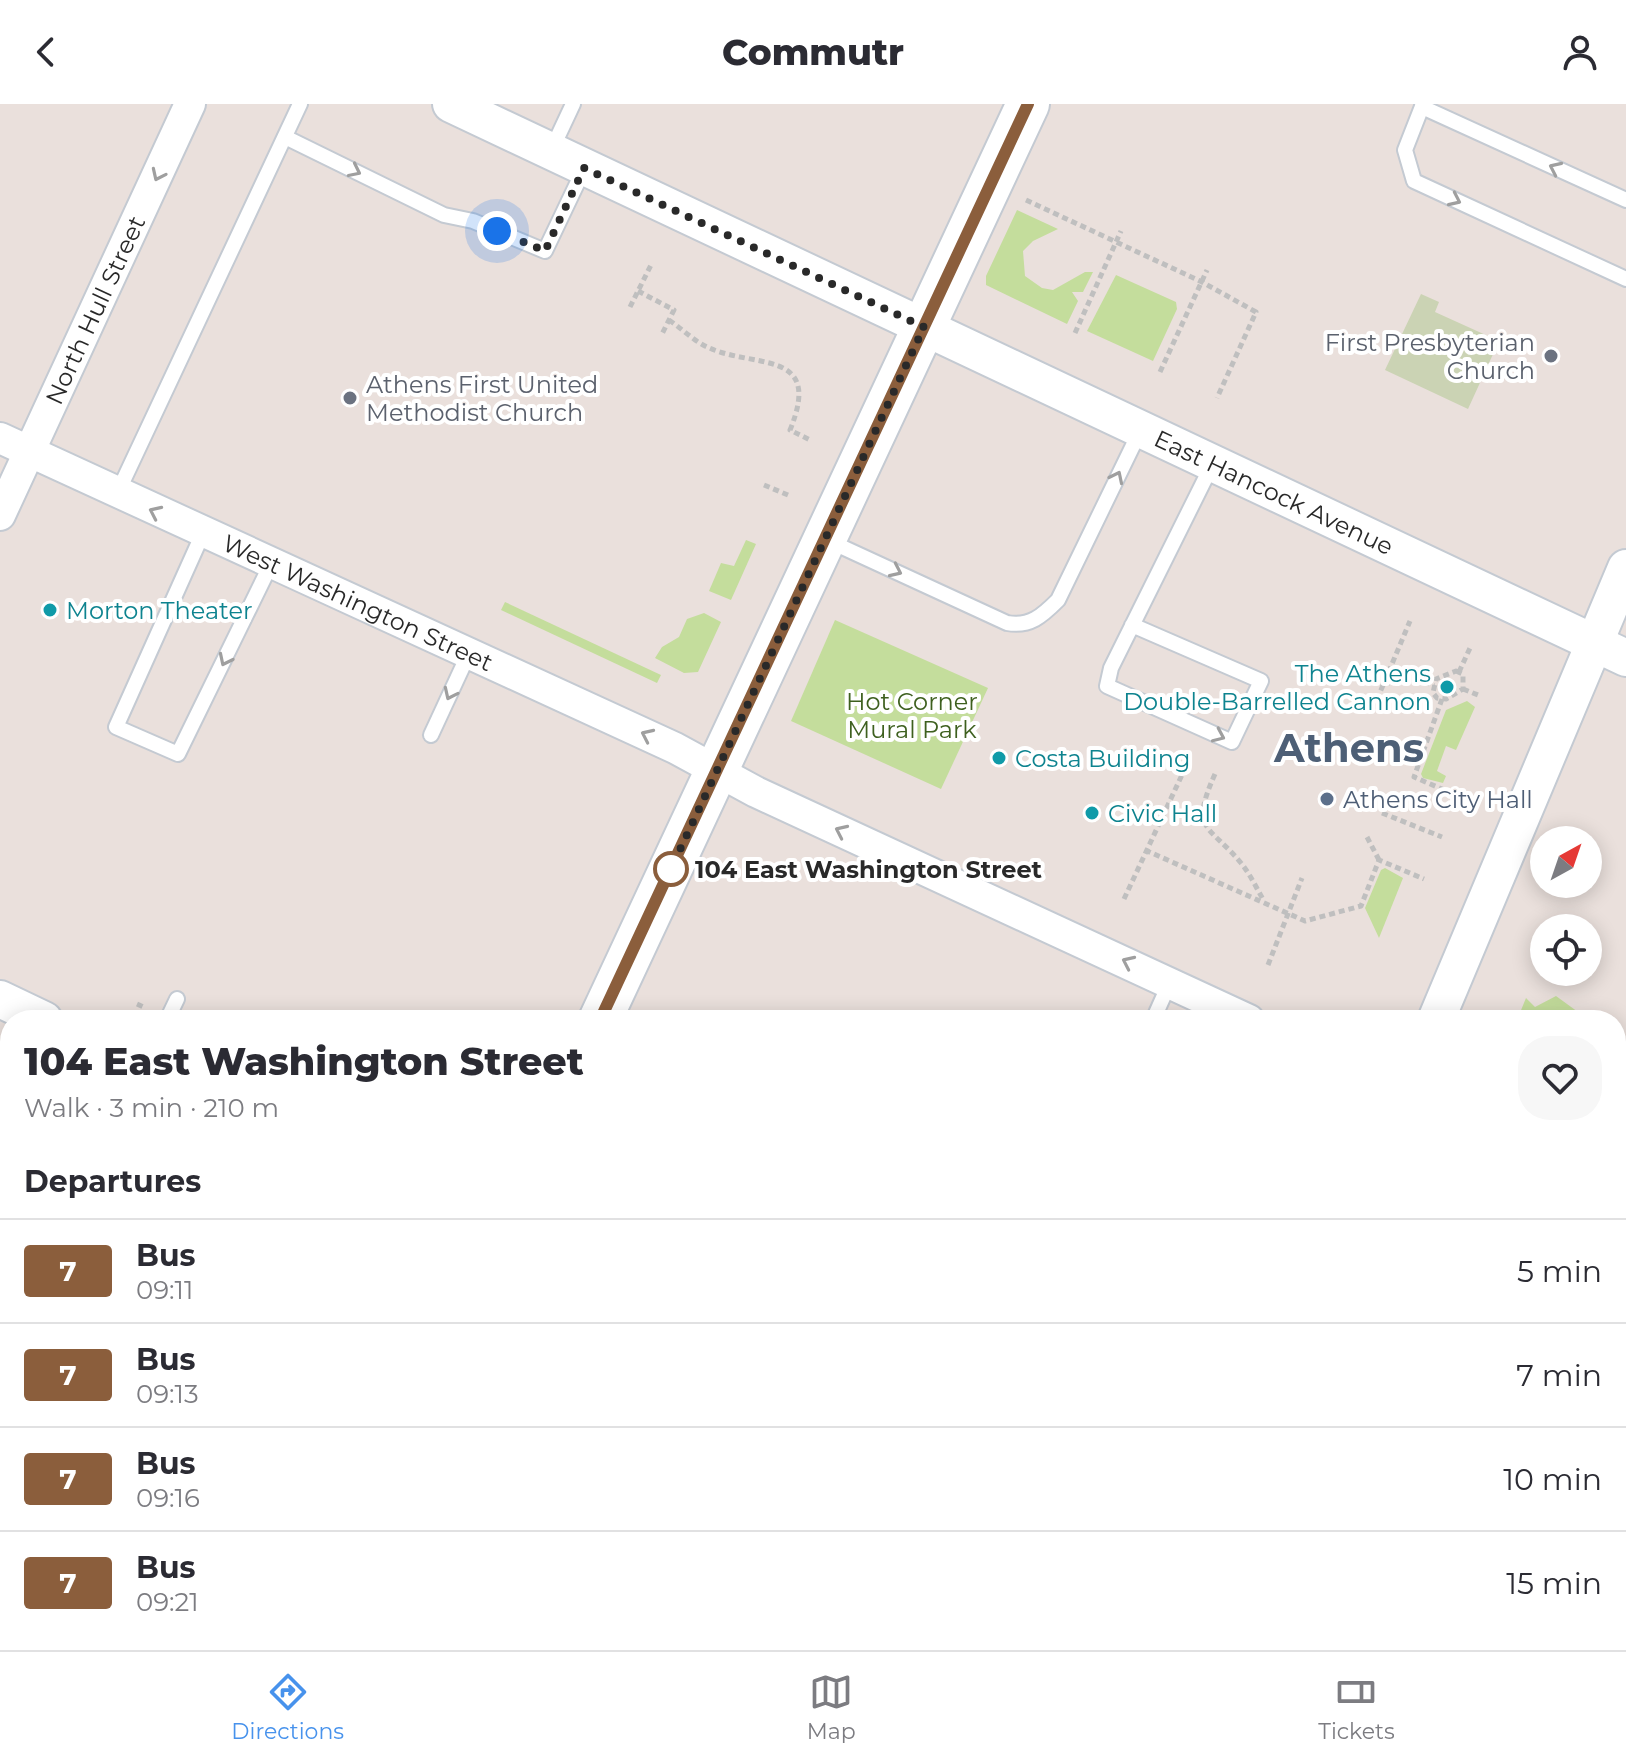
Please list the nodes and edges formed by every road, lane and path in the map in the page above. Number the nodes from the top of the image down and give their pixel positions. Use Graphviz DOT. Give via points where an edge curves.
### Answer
graph roads {
  1 [pos="190,104"];
  2 [pos="300,104"];
  3 [pos="451,104"];
  4 [pos="573,104"];
  5 [pos="1028,104"];
  6 [pos="1423,105"];
  7 [pos="285,137"];
  8 [pos="551,151"];
  9 [pos="584,168"];
  10 [pos="1626,200"];
  11 [pos="1028,202"];
  12 [pos="1121,231"];
  13 [pos="1116,242"];
  14 [pos="651,265"];
  15 [pos="1207,270"];
  16 [pos="1626,279"];
  17 [pos="1202,282"];
  18 [pos="638,291"];
  19 [pos="630,307"];
  20 [pos="669,320"];
  21 [pos="924,327"];
  22 [pos="1075,333"];
  23 [pos="662,334"];
  24 [pos="1160,372"];
  25 [pos="1217,398"];
  26 [pos="1141,429"];
  27 [pos="0,438"];
  28 [pos="812,441"];
  29 [pos="29,451"];
  30 [pos="1213,462"];
  31 [pos="764,485"];
  32 [pos="117,494"];
  33 [pos="788,495"];
  34 [pos="0,515"];
  35 [pos="203,533"];
  36 [pos="825,539"];
  37 [pos="271,564"];
  38 [pos="1626,568"];
  39 [pos="1410,621"];
  40 [pos="1132,625"];
  41 [pos="1594,641"];
  42 [pos="1470,648"];
  43 [pos="469,653"];
  44 [pos="1626,658"];
  45 [pos="1459,672"];
  46 [pos="1384,683"];
  47 [pos="1434,686"];
  48 [pos="1463,689"];
  49 [pos="1478,695"];
  50 [pos="1442,699"];
  51 [pos="1373,709"];
  52 [pos="431,735"];
  53 [pos="1188,762"];
  54 [pos="716,771"];
  55 [pos="1215,774"];
  56 [pos="1458,796"];
  57 [pos="1382,813"];
  58 [pos="1367,837"];
  59 [pos="1442,837"];
  60 [pos="1145,850"];
  61 [pos="1379,860"];
  62 [pos="1302,878"];
  63 [pos="1424,879"];
  64 [pos="1124,899"];
  65 [pos="1265,903"];
  66 [pos="1288,913"];
  67 [pos="1268,965"];
  68 [pos="1170,982"];
  69 [pos="0,999"];
  70 [pos="177,999"];
  71 [pos="137,1004"];
  72 [pos="146,1008"];
  73 [pos="23,1010"];
  74 [pos="172,1010"];
  75 [pos="605,1010"];
  76 [pos="1157,1010"];
  77 [pos="1228,1010"];
  78 [pos="1440,1010"];
  1 -- 29 [label="street, North Hull Street, one-way"];
  2 -- 7 [label="lane"];
  3 -- 8 [label="street, East Hancock Avenue"];
  4 -- 8 [label="lane"];
  5 -- 21 [label="main road"];
  10 -- 6 [label="lane, one-way"];
  6 -- 16 [label="lane, one-way" via="1405,150 1414,181"];
  7 -- 9 [label="lane, one-way" via="444,215 473,221 545,251"];
  7 -- 32 [label="lane"];
  8 -- 9 [label="street, East Hancock Avenue"];
  9 -- 21 [label="street, East Hancock Avenue"];
  11 -- 13 [label="path"];
  12 -- 13 [label="path"];
  13 -- 17 [label="path"];
  13 -- 22 [label="path"];
  14 -- 18 [label="path"];
  15 -- 17 [label="path"];
  17 -- 24 [label="path"];
  17 -- 25 [label="path" via="1256,312"];
  18 -- 19 [label="path"];
  18 -- 20 [label="path" via="674,310"];
  20 -- 23 [label="path"];
  20 -- 28 [label="path" via="706,347 789,371 801,397 790,430"];
  21 -- 26 [label="street, East Hancock Avenue"];
  21 -- 36 [label="main road"];
  26 -- 30 [label="street, East Hancock Avenue"];
  36 -- 26 [label="lane, one-way" via="1021,626 1058,600"];
  27 -- 29 [label="street, West Washington Street"];
  29 -- 32 [label="street, West Washington Street"];
  29 -- 34 [label="street, North Hull Street"];
  30 -- 40 [label="lane"];
  30 -- 41 [label="street, East Hancock Avenue"];
  31 -- 33 [label="path"];
  35 -- 32 [label="street, West Washington Street, one-way"];
  35 -- 37 [label="street, West Washington Street"];
  37 -- 35 [label="lane, one-way" via="178,754 116,727"];
  36 -- 54 [label="main road"];
  37 -- 43 [label="street, West Washington Street"];
  38 -- 41 [label="street"];
  39 -- 46 [label="path"];
  40 -- 40 [label="lane, one-way" via="1107,686 1232,742 1261,681"];
  41 -- 44 [label="street, East Hancock Avenue"];
  41 -- 78 [label="street"];
  42 -- 45 [label="path"];
  43 -- 52 [label="lane, one-way"];
  54 -- 43 [label="street, West Washington Street, one-way"];
  45 -- 47 [label="path" via="1436,679"];
  45 -- 48 [label="path" via="1466,683"];
  46 -- 47 [label="path"];
  46 -- 51 [label="path"];
  47 -- 50 [label="path" via="1433,693"];
  48 -- 49 [label="path"];
  48 -- 50 [label="path"];
  50 -- 56 [label="path" via="1414,777"];
  53 -- 60 [label="path"];
  68 -- 54 [label="street, West Washington Street, one-way"];
  54 -- 75 [label="main road"];
  55 -- 65 [label="path" via="1203,801 1203,822 1241,863"];
  57 -- 59 [label="path"];
  58 -- 61 [label="path"];
  60 -- 64 [label="path"];
  60 -- 65 [label="path"];
  61 -- 63 [label="path"];
  61 -- 66 [label="path" via="1361,906 1305,921"];
  62 -- 66 [label="path"];
  65 -- 66 [label="path"];
  66 -- 67 [label="path"];
  68 -- 76 [label="lane"];
  68 -- 77 [label="street, West Washington Street"];
  69 -- 73 [label="street"];
  70 -- 74 [label="lane"];
  71 -- 72 [label="path"];
}
